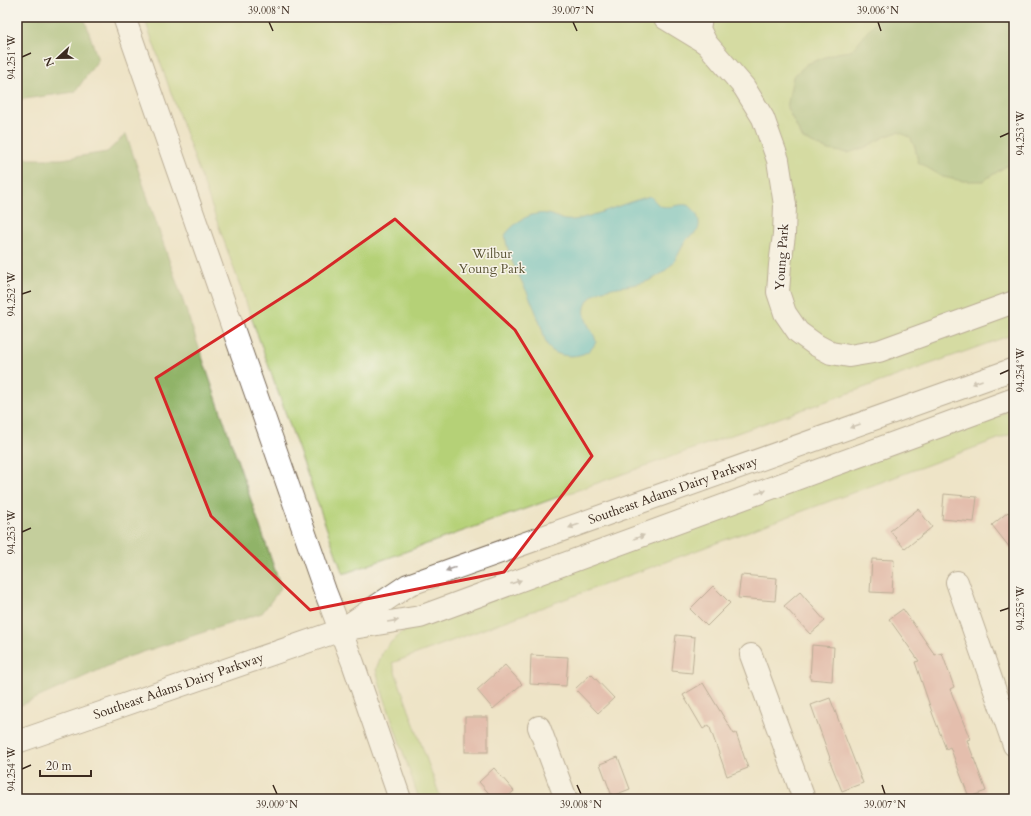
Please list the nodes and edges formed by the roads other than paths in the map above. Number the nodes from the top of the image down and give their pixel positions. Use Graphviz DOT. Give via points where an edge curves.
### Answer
graph roads {
  1 [pos="124,17"];
  2 [pos="701,17"];
  3 [pos="665,18"];
  4 [pos="706,43"];
  5 [pos="1014,302"];
  6 [pos="1014,369"];
  7 [pos="1014,399"];
  8 [pos="957,582"];
  9 [pos="341,630"];
  10 [pos="751,655"];
  11 [pos="539,727"];
  12 [pos="17,742"];
  13 [pos="1014,745"];
  14 [pos="400,799"];
  15 [pos="566,799"];
  16 [pos="804,799"];
  1 -- 9 [label="main road" via="325,591"];
  2 -- 4 [label="main road, Young Park" via="699,29"];
  3 -- 4 [label="main road"];
  4 -- 5 [label="main road, Young Park" via="744,88 763,118 778,160 785,205 778,292 785,313 798,332 831,353 849,356 879,351"];
  6 -- 9 [label="main road, Southeast Adams Dairy Parkway, one-way" via="408,585"];
  9 -- 7 [label="main road, Southeast Adams Dairy Parkway, one-way" via="420,617"];
  8 -- 13 [label="main road"];
  9 -- 12 [label="main road, Southeast Adams Dairy Parkway"];
  9 -- 14 [label="main road"];
  10 -- 16 [label="main road"];
  11 -- 15 [label="main road"];
}
